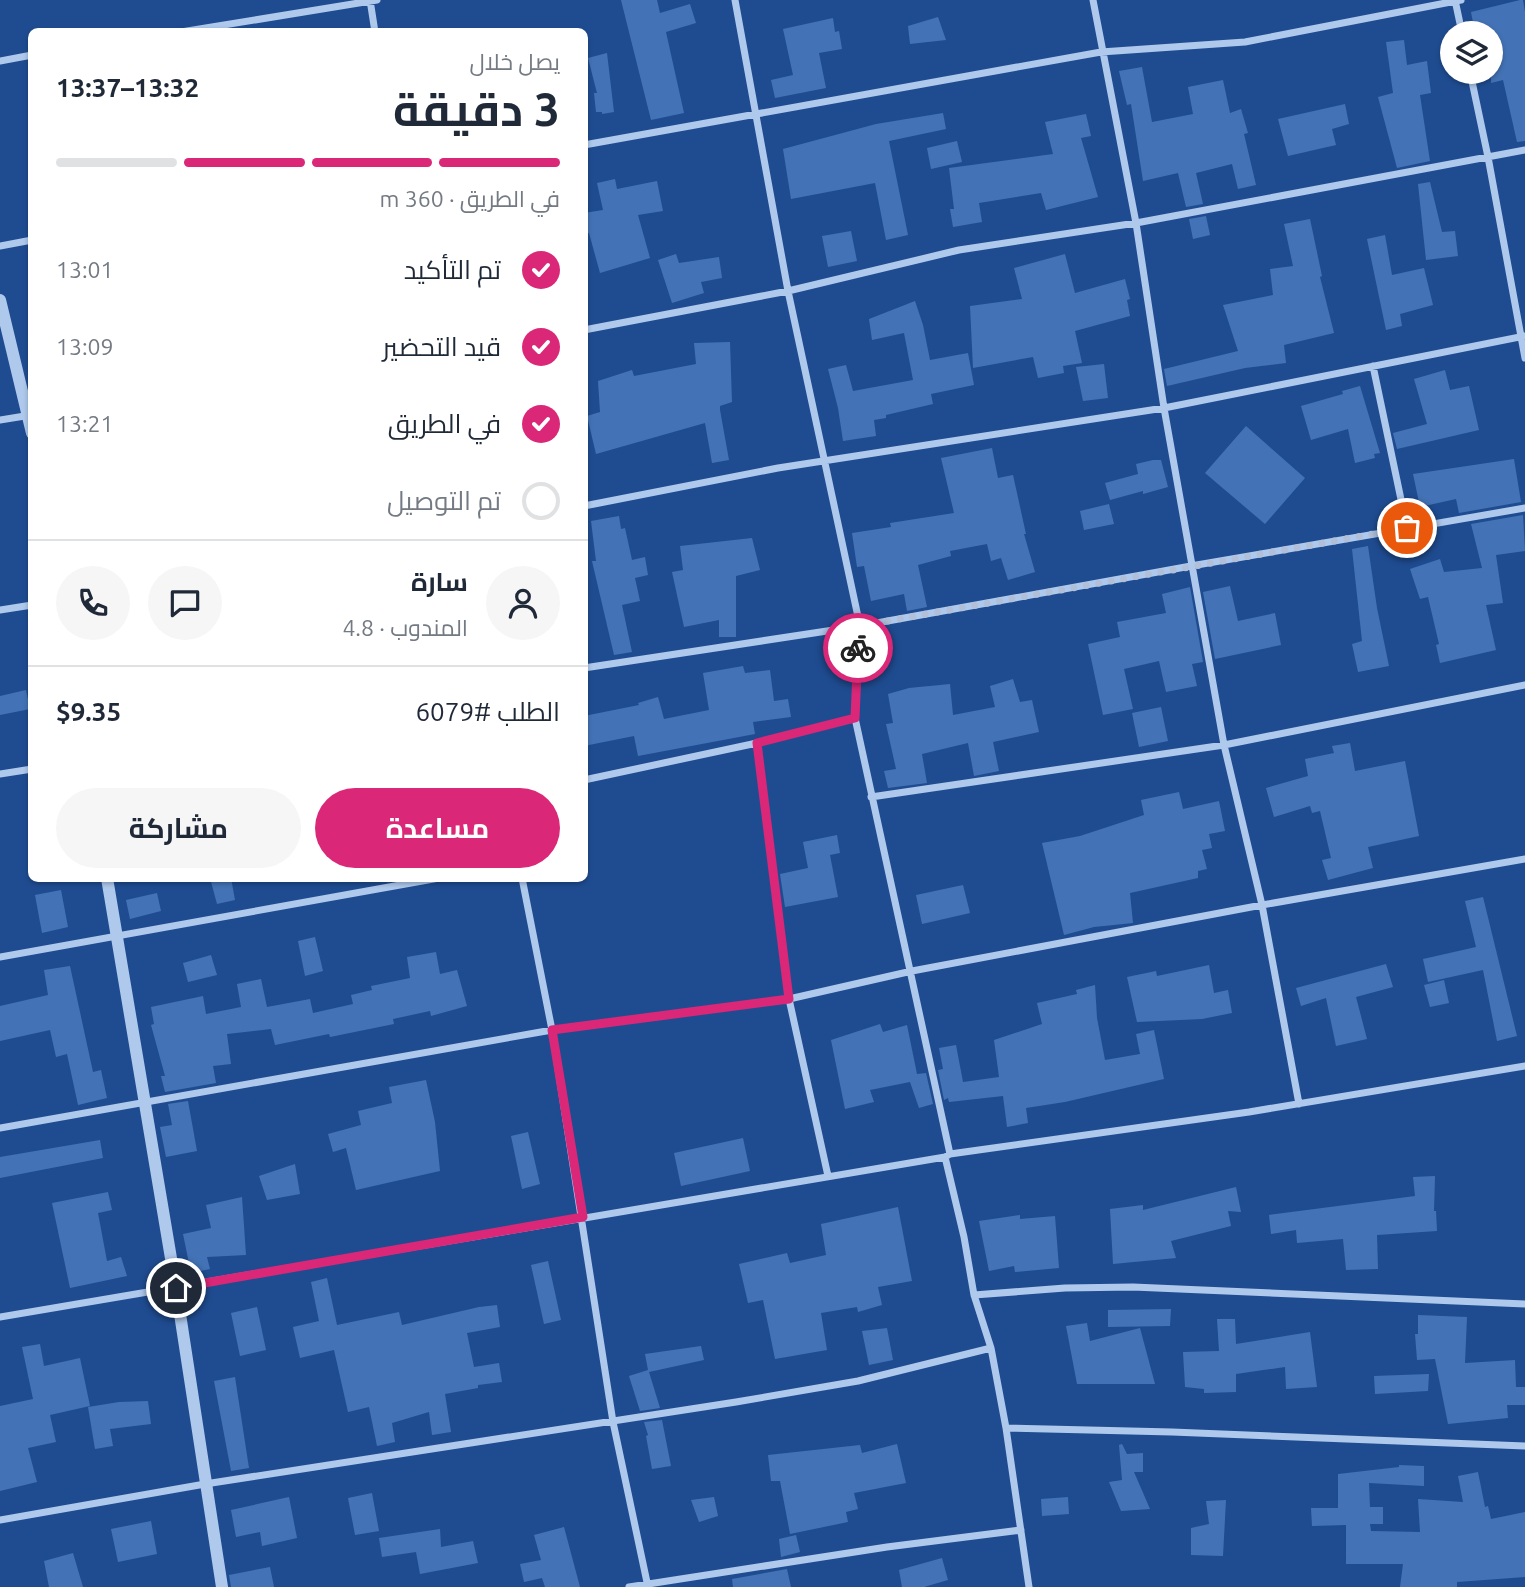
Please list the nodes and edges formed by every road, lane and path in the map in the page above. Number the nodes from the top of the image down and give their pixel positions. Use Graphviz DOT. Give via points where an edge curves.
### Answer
graph roads {
  1 [pos="373,0"];
  2 [pos="735,0"];
  3 [pos="1093,0"];
  4 [pos="1457,0"];
  5 [pos="1460,21"];
  6 [pos="205,28"];
  7 [pos="375,28"];
  8 [pos="1101,52"];
  9 [pos="28,56"];
  10 [pos="0,61"];
  11 [pos="1473,84"];
  12 [pos="754,113"];
  13 [pos="588,144"];
  14 [pos="1525,150"];
  15 [pos="1488,157"];
  16 [pos="1136,223"];
  17 [pos="28,241"];
  18 [pos="0,246"];
  19 [pos="788,292"];
  20 [pos="0,300"];
  21 [pos="588,329"];
  22 [pos="1523,337"];
  23 [pos="1525,358"];
  24 [pos="1373,366"];
  25 [pos="28,407"];
  26 [pos="1164,408"];
  27 [pos="28,415"];
  28 [pos="0,420"];
  29 [pos="823,462"];
  30 [pos="588,505"];
  31 [pos="1525,508"];
  32 [pos="1407,528"];
  33 [pos="1191,565"];
  34 [pos="28,606"];
  35 [pos="0,610"];
  36 [pos="860,626"];
  37 [pos="588,667"];
  38 [pos="1525,685"];
  39 [pos="855,718"];
  40 [pos="757,743"];
  41 [pos="1224,745"];
  42 [pos="28,770"];
  43 [pos="0,774"];
  44 [pos="588,779"];
  45 [pos="871,797"];
  46 [pos="1525,859"];
  47 [pos="108,882"];
  48 [pos="417,882"];
  49 [pos="523,882"];
  50 [pos="1262,905"];
  51 [pos="117,936"];
  52 [pos="0,957"];
  53 [pos="912,971"];
  54 [pos="789,999"];
  55 [pos="552,1030"];
  56 [pos="1525,1066"];
  57 [pos="145,1102"];
  58 [pos="1299,1104"];
  59 [pos="0,1128"];
  60 [pos="948,1156"];
  61 [pos="828,1176"];
  62 [pos="583,1217"];
  63 [pos="176,1288"];
  64 [pos="974,1296"];
  65 [pos="1525,1304"];
  66 [pos="0,1317"];
  67 [pos="991,1348"];
  68 [pos="613,1422"];
  69 [pos="1006,1428"];
  70 [pos="1525,1446"];
  71 [pos="205,1483"];
  72 [pos="0,1520"];
  73 [pos="1021,1530"];
  74 [pos="647,1585"];
  75 [pos="222,1587"];
  76 [pos="629,1587"];
  77 [pos="1029,1587"];
  1 -- 6 [label="street"];
  1 -- 7 [label="street"];
  2 -- 12 [label="street"];
  3 -- 8 [label="street"];
  4 -- 5 [label="street"];
  4 -- 8 [label="street" via="1245,42"];
  8 -- 12 [label="street"];
  8 -- 16 [label="street"];
  9 -- 10 [label="street"];
  11 -- 15 [label="street"];
  12 -- 13 [label="street"];
  12 -- 19 [label="street"];
  14 -- 15 [label="street"];
  15 -- 16 [label="street"];
  15 -- 22 [label="street"];
  16 -- 19 [label="street" via="959,250"];
  16 -- 26 [label="street"];
  17 -- 18 [label="street"];
  19 -- 21 [label="street"];
  19 -- 29 [label="street"];
  20 -- 25 [label="street"];
  22 -- 23 [label="street"];
  22 -- 24 [label="street"];
  24 -- 26 [label="street"];
  24 -- 32 [label="street"];
  26 -- 29 [label="street"];
  26 -- 33 [label="street"];
  27 -- 28 [label="street"];
  29 -- 30 [label="street"];
  29 -- 36 [label="street"];
  31 -- 32 [label="street"];
  32 -- 33 [label="street"];
  33 -- 36 [label="street"];
  33 -- 41 [label="street"];
  34 -- 35 [label="street"];
  36 -- 37 [label="street"];
  36 -- 39 [label="street"];
  38 -- 41 [label="street"];
  39 -- 40 [label="street"];
  39 -- 45 [label="street"];
  40 -- 44 [label="street"];
  40 -- 54 [label="street"];
  41 -- 45 [label="street"];
  41 -- 50 [label="street"];
  42 -- 43 [label="street"];
  45 -- 53 [label="street"];
  46 -- 50 [label="street"];
  47 -- 51 [label="street"];
  48 -- 51 [label="street"];
  49 -- 55 [label="street"];
  50 -- 53 [label="street"];
  50 -- 58 [label="street"];
  51 -- 52 [label="street"];
  51 -- 57 [label="street"];
  53 -- 54 [label="street"];
  53 -- 60 [label="street"];
  54 -- 55 [label="street"];
  54 -- 61 [label="street"];
  55 -- 57 [label="street"];
  55 -- 62 [label="street"];
  56 -- 58 [label="street"];
  57 -- 59 [label="street"];
  57 -- 63 [label="street"];
  58 -- 60 [label="street"];
  60 -- 61 [label="street"];
  60 -- 64 [label="street"];
  61 -- 62 [label="street"];
  62 -- 63 [label="street"];
  62 -- 68 [label="street"];
  63 -- 66 [label="street"];
  63 -- 71 [label="street"];
  64 -- 65 [label="street" via="1133,1287"];
  64 -- 67 [label="street"];
  67 -- 68 [label="street" via="858,1381"];
  67 -- 69 [label="street"];
  68 -- 71 [label="street"];
  68 -- 74 [label="street"];
  69 -- 70 [label="street"];
  69 -- 73 [label="street"];
  71 -- 72 [label="street"];
  71 -- 75 [label="street"];
  73 -- 74 [label="street"];
  73 -- 77 [label="street"];
  74 -- 76 [label="street"];
}
